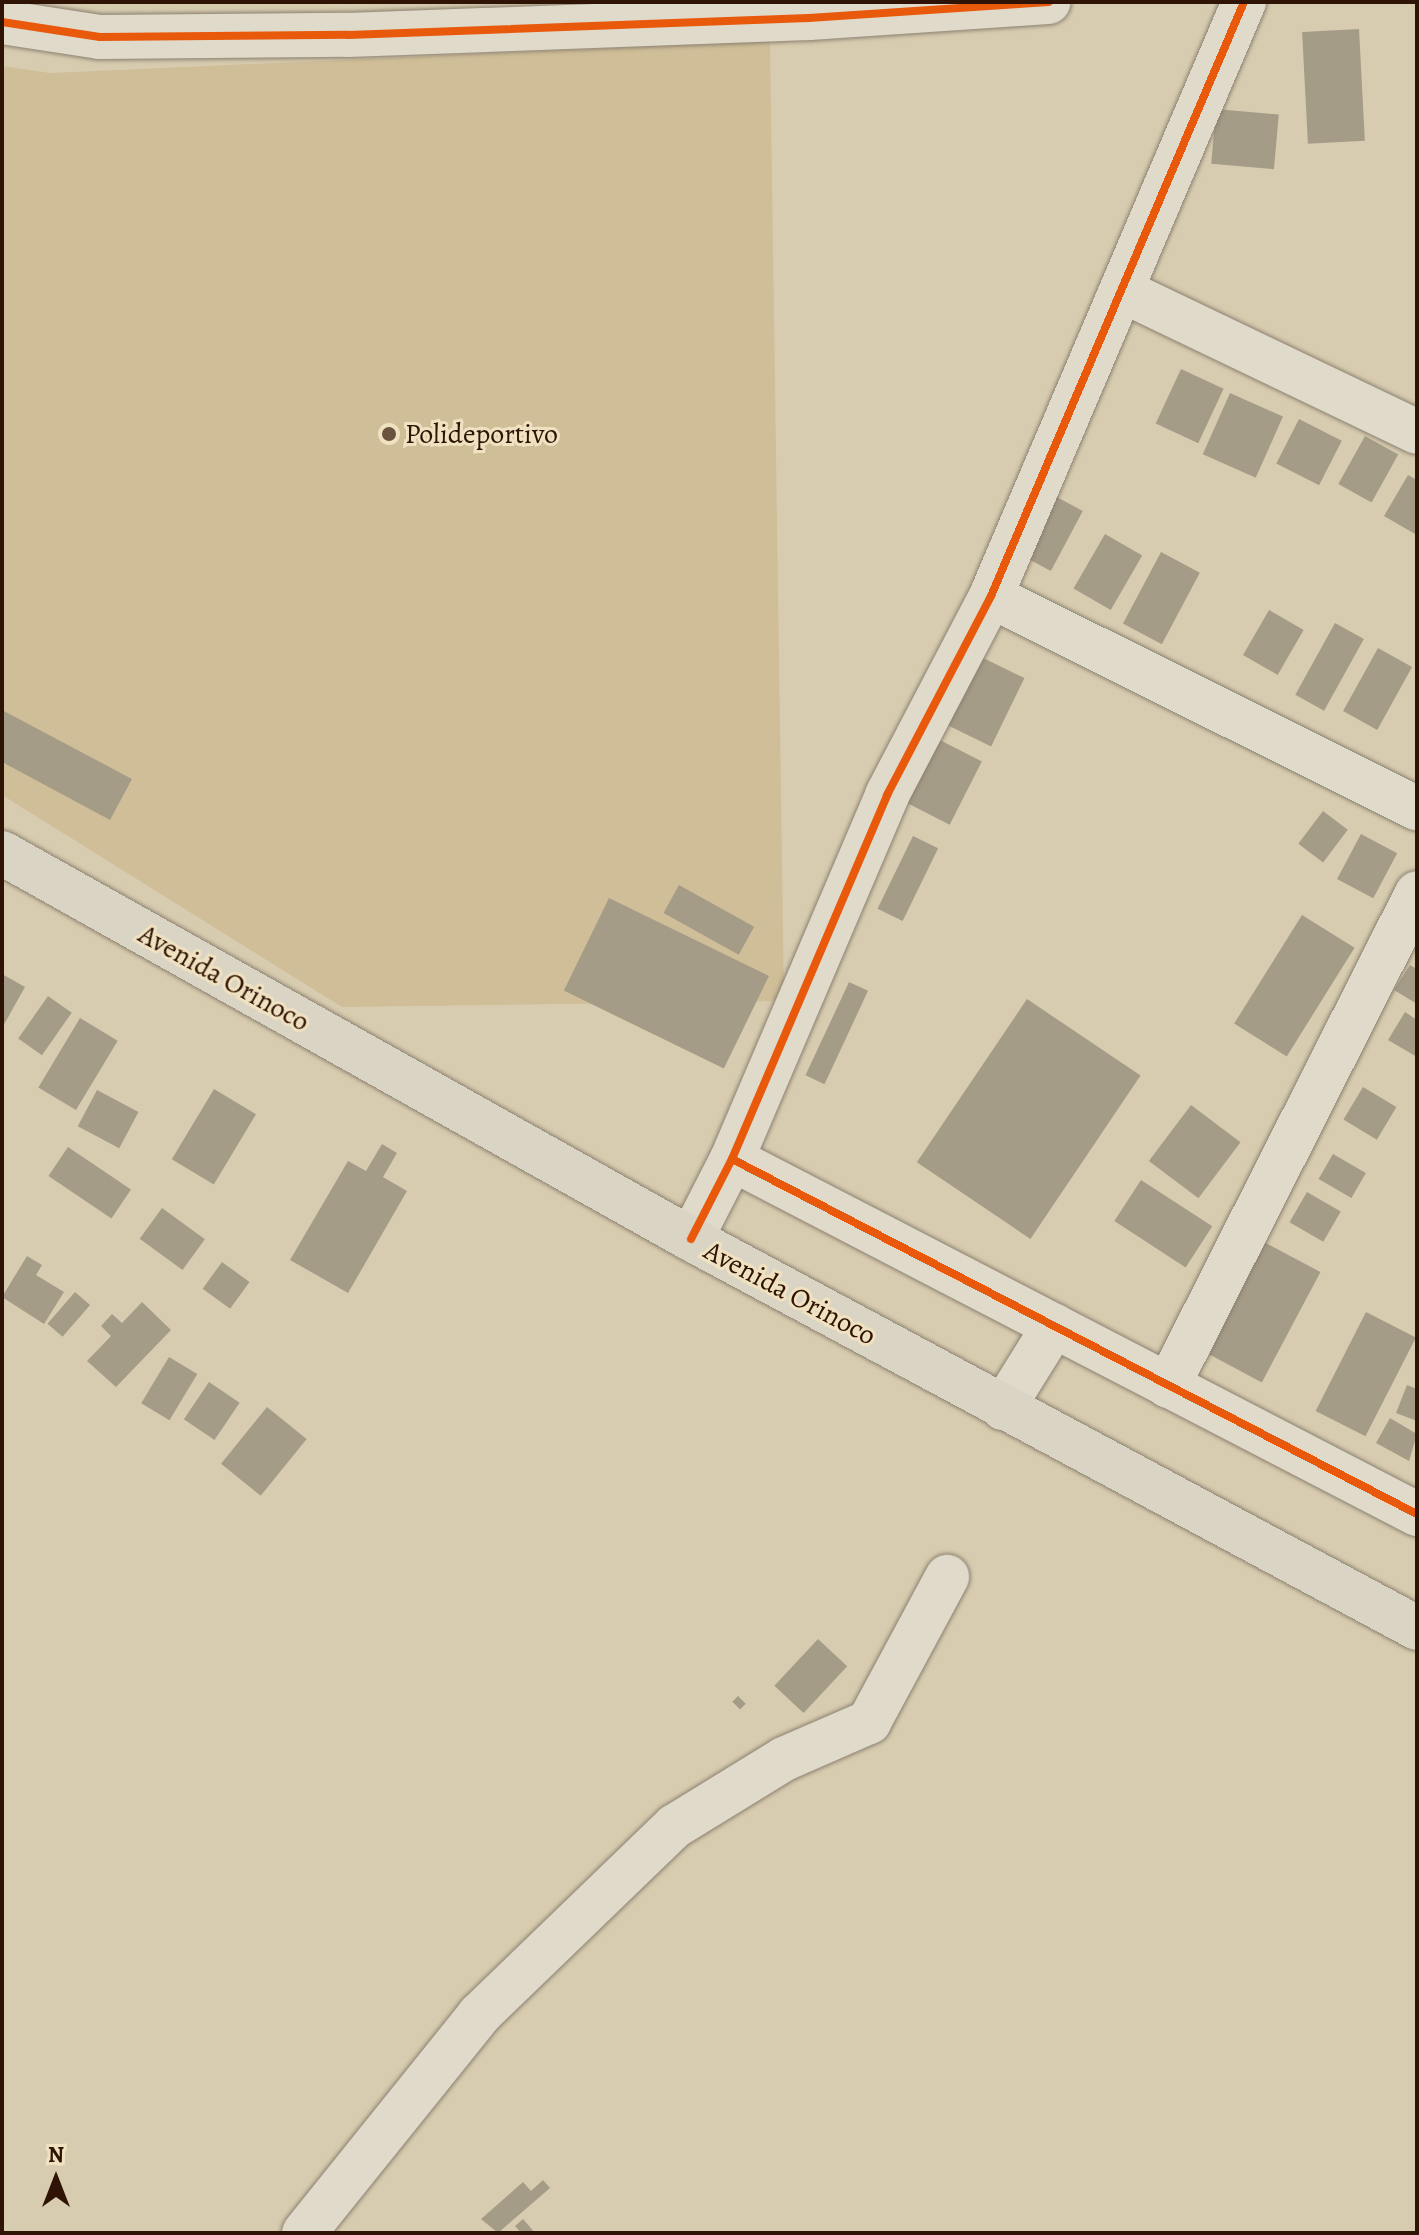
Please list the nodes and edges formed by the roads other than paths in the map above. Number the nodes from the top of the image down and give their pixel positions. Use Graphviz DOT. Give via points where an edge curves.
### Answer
graph roads {
  1 [pos="1048,2"];
  2 [pos="1244,2"];
  3 [pos="810,10"];
  4 [pos="350,18"];
  5 [pos="103,19"];
  6 [pos="2,22"];
  7 [pos="1123,291"];
  8 [pos="1417,432"];
  9 [pos="991,596"];
  10 [pos="1417,808"];
  11 [pos="2,853"];
  12 [pos="1417,893"];
  13 [pos="732,1159"];
  14 [pos="691,1239"];
  15 [pos="1054,1326"];
  16 [pos="1168,1386"];
  17 [pos="1003,1408"];
  18 [pos="1417,1514"];
  19 [pos="947,1577"];
  20 [pos="1417,1628"];
  21 [pos="304,2233"];
  1 -- 3 [label="street"];
  2 -- 7 [label="street"];
  3 -- 4 [label="street"];
  4 -- 5 [label="street"];
  5 -- 6 [label="street"];
  7 -- 8 [label="street"];
  7 -- 9 [label="street"];
  9 -- 10 [label="street"];
  9 -- 13 [label="street" via="887,795"];
  11 -- 14 [label="main road, Avenida Orinoco"];
  12 -- 16 [label="street"];
  13 -- 14 [label="street"];
  13 -- 15 [label="street"];
  14 -- 17 [label="main road, Avenida Orinoco"];
  15 -- 16 [label="street"];
  15 -- 17 [label="street"];
  16 -- 18 [label="street"];
  17 -- 20 [label="main road, Avenida Orinoco"];
  19 -- 21 [label="street" via="869,1722 784,1759 675,1826 479,2015"];
}
